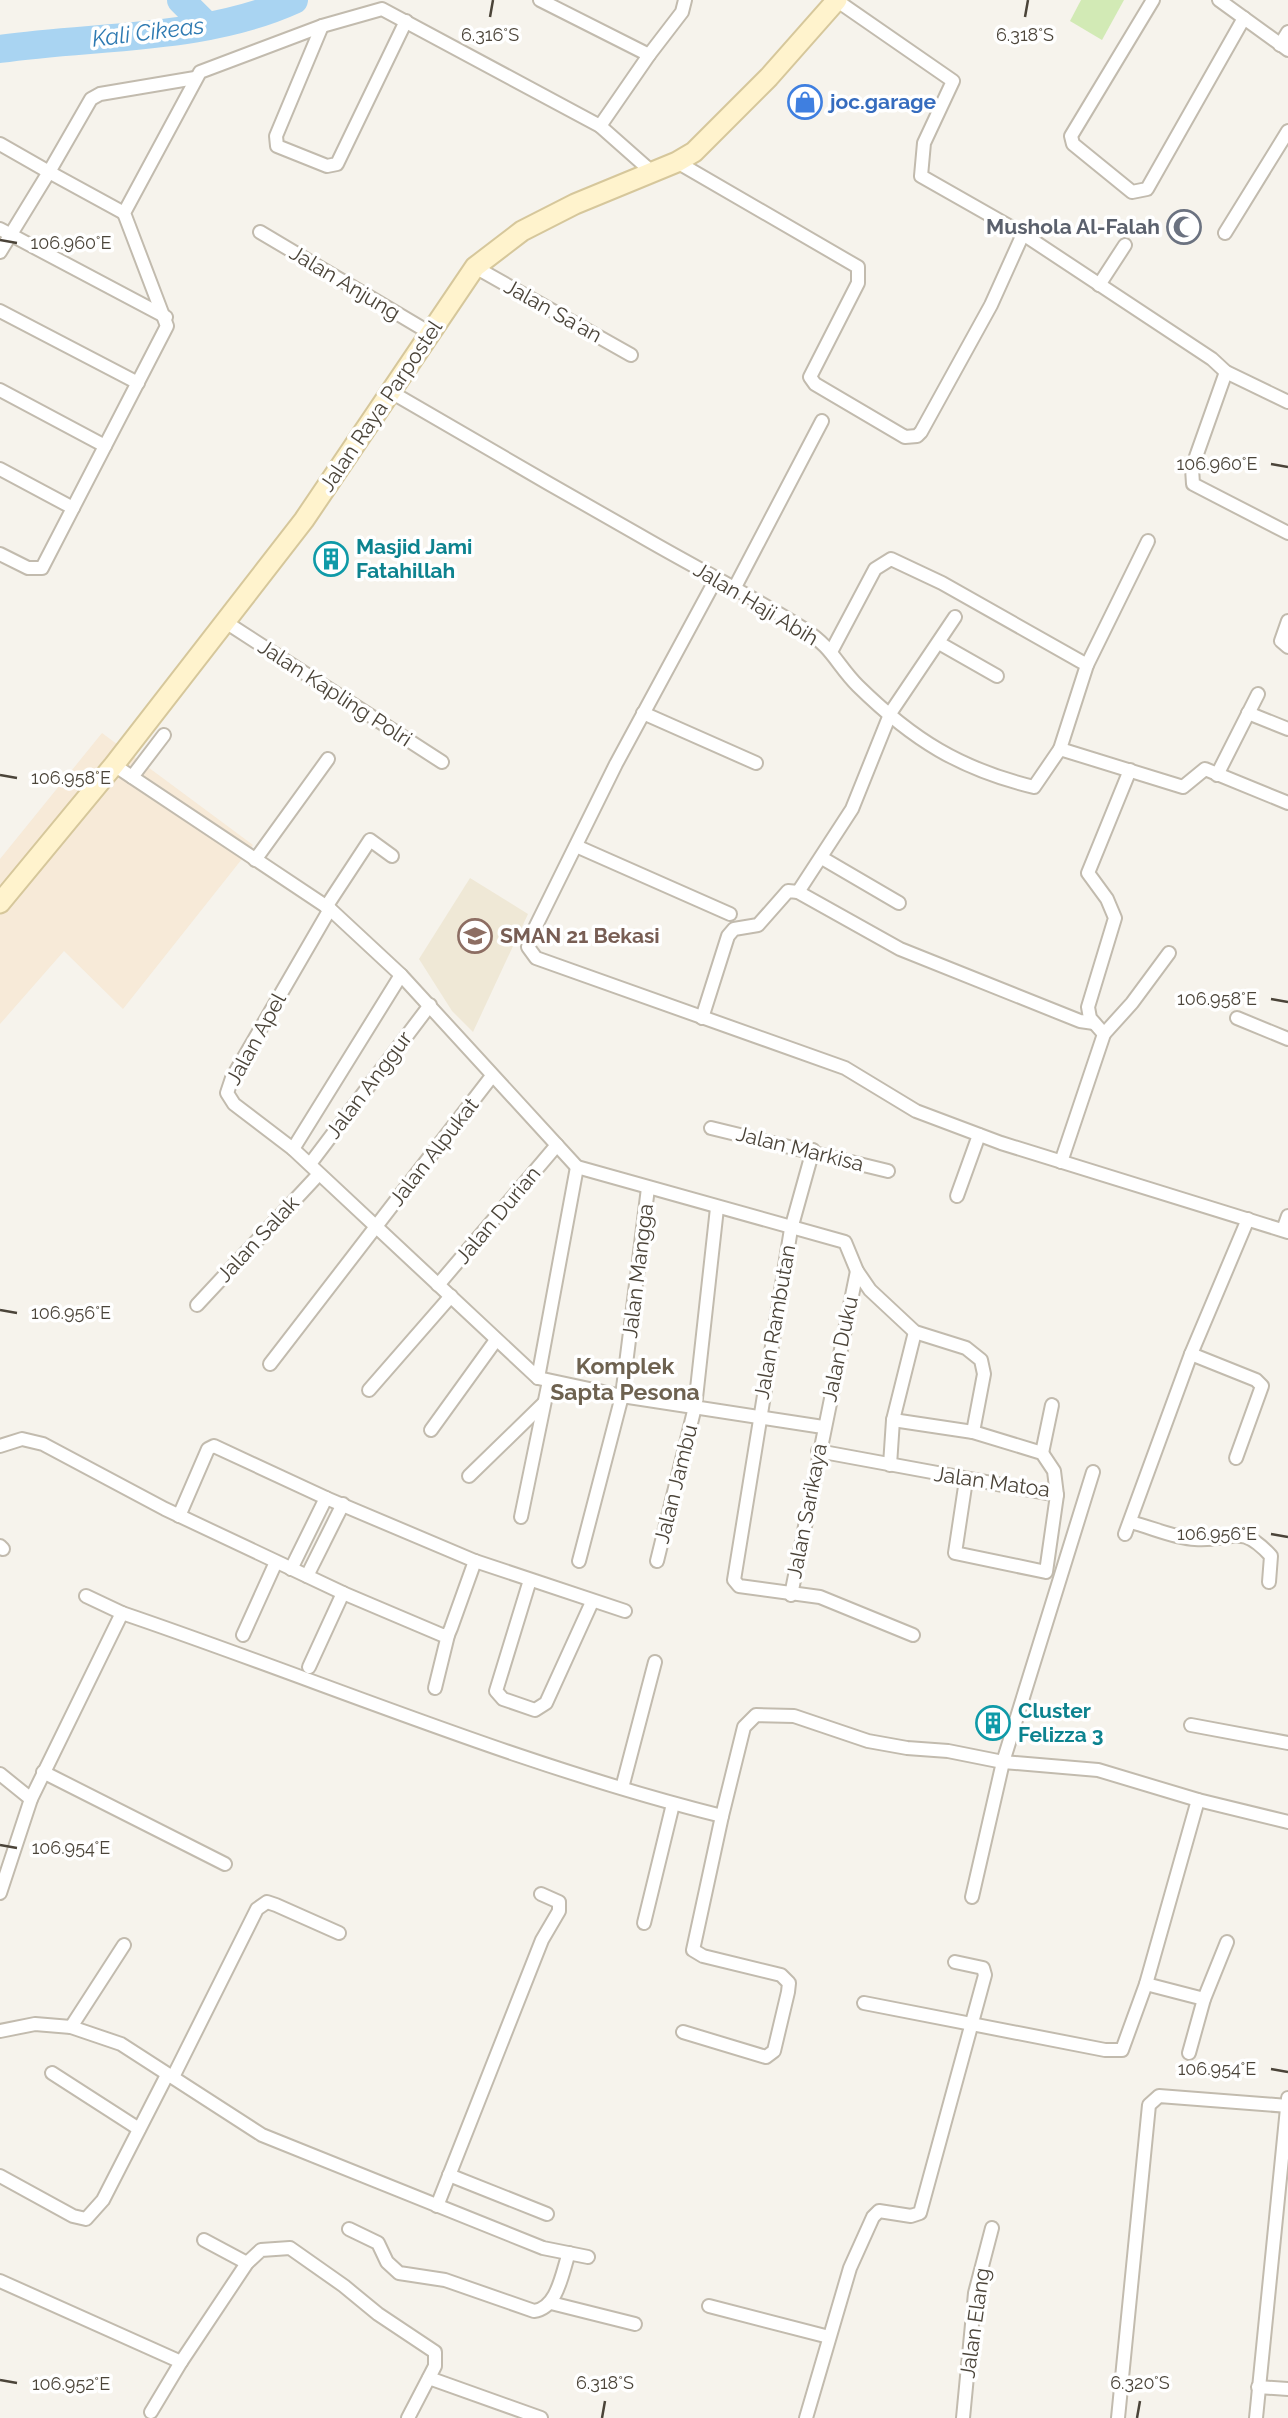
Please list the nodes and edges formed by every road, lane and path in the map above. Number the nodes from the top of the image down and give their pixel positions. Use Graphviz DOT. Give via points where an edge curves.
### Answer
graph roads {
  1 [pos="393,0"];
  2 [pos="540,0"];
  3 [pos="685,0"];
  4 [pos="1153,0"];
  5 [pos="1219,0"];
  6 [pos="831,2"];
  7 [pos="382,9"];
  8 [pos="1244,18"];
  9 [pos="406,21"];
  10 [pos="322,26"];
  11 [pos="1288,32"];
  12 [pos="1284,48"];
  13 [pos="649,55"];
  14 [pos="195,78"];
  15 [pos="600,126"];
  16 [pos="1288,131"];
  17 [pos="0,144"];
  18 [pos="677,162"];
  19 [pos="49,172"];
  20 [pos="652,172"];
  21 [pos="124,213"];
  22 [pos="5,232"];
  23 [pos="260,232"];
  24 [pos="1225,233"];
  25 [pos="1023,234"];
  26 [pos="1125,245"];
  27 [pos="0,252"];
  28 [pos="475,267"];
  29 [pos="1100,285"];
  30 [pos="0,311"];
  31 [pos="166,317"];
  32 [pos="430,333"];
  33 [pos="631,355"];
  34 [pos="1227,372"];
  35 [pos="138,383"];
  36 [pos="0,390"];
  37 [pos="391,392"];
  38 [pos="1288,402"];
  39 [pos="822,421"];
  40 [pos="105,446"];
  41 [pos="0,469"];
  42 [pos="73,508"];
  43 [pos="1288,533"];
  44 [pos="1149,541"];
  45 [pos="0,554"];
  46 [pos="716,579"];
  47 [pos="736,587"];
  48 [pos="955,617"];
  49 [pos="1288,621"];
  50 [pos="227,623"];
  51 [pos="939,643"];
  52 [pos="1288,647"];
  53 [pos="832,650"];
  54 [pos="1087,665"];
  55 [pos="998,676"];
  56 [pos="1258,694"];
  57 [pos="891,712"];
  58 [pos="643,713"];
  59 [pos="1248,713"];
  60 [pos="1288,729"];
  61 [pos="164,735"];
  62 [pos="1060,749"];
  63 [pos="328,759"];
  64 [pos="443,762"];
  65 [pos="756,763"];
  66 [pos="114,765"];
  67 [pos="1130,770"];
  68 [pos="1217,775"];
  69 [pos="132,778"];
  70 [pos="1287,799"];
  71 [pos="576,846"];
  72 [pos="393,856"];
  73 [pos="822,858"];
  74 [pos="255,860"];
  75 [pos="798,892"];
  76 [pos="0,903"];
  77 [pos="899,903"];
  78 [pos="328,908"];
  79 [pos="730,914"];
  80 [pos="1169,953"];
  81 [pos="401,975"];
  82 [pos="430,1005"];
  83 [pos="702,1018"];
  84 [pos="1237,1018"];
  85 [pos="1094,1023"];
  86 [pos="1104,1034"];
  87 [pos="1288,1040"];
  88 [pos="492,1076"];
  89 [pos="711,1128"];
  90 [pos="979,1135"];
  91 [pos="557,1145"];
  92 [pos="293,1149"];
  93 [pos="813,1150"];
  94 [pos="1061,1162"];
  95 [pos="577,1167"];
  96 [pos="314,1169"];
  97 [pos="888,1171"];
  98 [pos="648,1188"];
  99 [pos="957,1196"];
  100 [pos="717,1208"];
  101 [pos="1288,1216"];
  102 [pos="1248,1219"];
  103 [pos="376,1227"];
  104 [pos="791,1229"];
  105 [pos="1286,1231"];
  106 [pos="857,1271"];
  107 [pos="438,1284"];
  108 [pos="450,1296"];
  109 [pos="197,1305"];
  110 [pos="915,1332"];
  111 [pos="496,1340"];
  112 [pos="1191,1354"];
  113 [pos="270,1364"];
  114 [pos="544,1380"];
  115 [pos="369,1390"];
  116 [pos="622,1396"];
  117 [pos="544,1402"];
  118 [pos="1052,1405"];
  119 [pos="695,1406"];
  120 [pos="759,1415"];
  121 [pos="894,1420"];
  122 [pos="824,1427"];
  123 [pos="430,1430"];
  124 [pos="973,1432"];
  125 [pos="0,1446"];
  126 [pos="818,1451"];
  127 [pos="1042,1453"];
  128 [pos="1236,1458"];
  129 [pos="890,1465"];
  130 [pos="1093,1472"];
  131 [pos="469,1476"];
  132 [pos="966,1480"];
  133 [pos="326,1497"];
  134 [pos="1057,1499"];
  135 [pos="343,1504"];
  136 [pos="179,1516"];
  137 [pos="521,1517"];
  138 [pos="475,1561"];
  139 [pos="579,1561"];
  140 [pos="657,1561"];
  141 [pos="276,1562"];
  142 [pos="291,1569"];
  143 [pos="307,1576"];
  144 [pos="530,1580"];
  145 [pos="1269,1582"];
  146 [pos="343,1592"];
  147 [pos="791,1595"];
  148 [pos="86,1596"];
  149 [pos="592,1602"];
  150 [pos="625,1611"];
  151 [pos="122,1613"];
  152 [pos="243,1635"];
  153 [pos="448,1635"];
  154 [pos="913,1635"];
  155 [pos="655,1662"];
  156 [pos="309,1667"];
  157 [pos="435,1688"];
  158 [pos="1191,1725"];
  159 [pos="1288,1743"];
  160 [pos="1003,1762"];
  161 [pos="43,1772"];
  162 [pos="0,1774"];
  163 [pos="622,1788"];
  164 [pos="31,1798"];
  165 [pos="1198,1800"];
  166 [pos="673,1804"];
  167 [pos="722,1816"];
  168 [pos="1288,1822"];
  169 [pos="225,1864"];
  170 [pos="0,1893"];
  171 [pos="541,1894"];
  172 [pos="972,1897"];
  173 [pos="644,1923"];
  174 [pos="339,1933"];
  175 [pos="1227,1942"];
  176 [pos="124,1945"];
  177 [pos="955,1962"];
  178 [pos="1146,1984"];
  179 [pos="1204,1999"];
  180 [pos="864,2003"];
  181 [pos="972,2023"];
  182 [pos="71,2027"];
  183 [pos="0,2031"];
  184 [pos="684,2032"];
  185 [pos="1189,2053"];
  186 [pos="52,2073"];
  187 [pos="170,2076"];
  188 [pos="1287,2103"];
  189 [pos="139,2129"];
  190 [pos="449,2175"];
  191 [pos="0,2176"];
  192 [pos="437,2206"];
  193 [pos="547,2214"];
  194 [pos="992,2228"];
  195 [pos="349,2229"];
  196 [pos="204,2240"];
  197 [pos="569,2253"];
  198 [pos="588,2257"];
  199 [pos="247,2263"];
  200 [pos="0,2281"];
  201 [pos="551,2303"];
  202 [pos="709,2306"];
  203 [pos="635,2324"];
  204 [pos="829,2337"];
  205 [pos="181,2362"];
  206 [pos="429,2378"];
  207 [pos="1258,2387"];
  208 [pos="1288,2389"];
  209 [pos="150,2412"];
  210 [pos="809,2417"];
  211 [pos="408,2418"];
  212 [pos="541,2418"];
  213 [pos="963,2418"];
  214 [pos="1118,2418"];
  215 [pos="1256,2418"];
  1 -- 7 [label="street"];
  2 -- 13 [label="street"];
  3 -- 13 [label="street" via="682,12"];
  4 -- 8 [label="street" via="1074,127 1073,144 1132,192 1147,190"];
  5 -- 8 [label="street"];
  6 -- 18 [label="main road, Jalan Raya Parpostel" via="769,77 694,152"];
  6 -- 25 [label="street" via="953,82 924,143 921,176"];
  7 -- 9 [label="street"];
  7 -- 10 [label="street"];
  8 -- 12 [label="street"];
  9 -- 10 [label="street" via="337,164 327,166 277,146 276,136"];
  9 -- 15 [label="street"];
  10 -- 14 [label="street" via="206,69"];
  11 -- 12 [label="street"];
  13 -- 15 [label="street"];
  14 -- 19 [label="street" via="91,99"];
  14 -- 21 [label="street"];
  15 -- 20 [label="street"];
  16 -- 24 [label="street"];
  17 -- 19 [label="street"];
  18 -- 20 [label="main road, Jalan Raya Parpostel"];
  18 -- 25 [label="street" via="858,267 858,283 810,377 905,438 920,432 991,305"];
  19 -- 21 [label="street"];
  19 -- 22 [label="street"];
  20 -- 28 [label="main road, Jalan Raya Parpostel" via="522,231"];
  21 -- 31 [label="street"];
  22 -- 27 [label="street"];
  22 -- 31 [label="street"];
  23 -- 32 [label="street, Jalan Anjung"];
  25 -- 29 [label="street"];
  26 -- 29 [label="street"];
  28 -- 32 [label="main road, Jalan Raya Parpostel"];
  28 -- 33 [label="street, Jalan Sa'an"];
  29 -- 34 [label="street"];
  30 -- 35 [label="street"];
  31 -- 35 [label="street" via="167,326"];
  32 -- 37 [label="main road, Jalan Raya Parpostel"];
  34 -- 38 [label="street"];
  34 -- 43 [label="street" via="1192,468 1193,484"];
  35 -- 40 [label="street"];
  36 -- 40 [label="street"];
  37 -- 46 [label="street, Jalan Haji Abih"];
  37 -- 50 [label="main road, Jalan Raya Parpostel"];
  39 -- 47 [label="street"];
  40 -- 42 [label="street"];
  41 -- 42 [label="street"];
  42 -- 45 [label="street" via="42,568 28,568"];
  44 -- 54 [label="street"];
  46 -- 47 [label="street, Jalan Haji Abih"];
  46 -- 58 [label="street"];
  47 -- 53 [label="street, Jalan Haji Abih"];
  48 -- 51 [label="street"];
  49 -- 52 [label="street" via="1281,641"];
  50 -- 64 [label="street, Jalan Kapling Polri"];
  50 -- 66 [label="main road, Jalan Raya Parpostel"];
  51 -- 55 [label="street"];
  51 -- 57 [label="street"];
  53 -- 54 [label="street" via="875,569 891,559"];
  53 -- 57 [label="street, Jalan Haji Abih" via="857,685"];
  54 -- 62 [label="street"];
  56 -- 59 [label="street"];
  57 -- 62 [label="street, Jalan Haji Abih" via="917,737 960,764 1034,787"];
  57 -- 73 [label="street" via="852,809"];
  58 -- 65 [label="street"];
  58 -- 71 [label="street"];
  59 -- 60 [label="street"];
  59 -- 68 [label="street"];
  61 -- 69 [label="street"];
  62 -- 67 [label="street"];
  63 -- 74 [label="street"];
  66 -- 69 [label="street"];
  66 -- 76 [label="main road, Jalan Raya Parpostel"];
  67 -- 68 [label="street" via="1188,786 1201,769"];
  67 -- 85 [label="street" via="1088,873 1115,918 1088,1007"];
  68 -- 70 [label="street"];
  69 -- 74 [label="street"];
  71 -- 79 [label="street"];
  71 -- 83 [label="street" via="527,947 536,958"];
  72 -- 78 [label="street" via="370,840"];
  73 -- 75 [label="street"];
  73 -- 77 [label="street"];
  74 -- 78 [label="street"];
  75 -- 83 [label="street" via="788,891 758,925 734,929 728,936"];
  75 -- 85 [label="street" via="913,955 1073,1019"];
  78 -- 81 [label="street"];
  78 -- 92 [label="street, Jalan Apel" via="227,1093 234,1104"];
  80 -- 86 [label="street"];
  81 -- 82 [label="street"];
  81 -- 92 [label="street"];
  82 -- 88 [label="street"];
  82 -- 96 [label="street, Jalan Anggur"];
  83 -- 90 [label="street" via="845,1068 916,1111"];
  84 -- 87 [label="street"];
  85 -- 86 [label="street"];
  86 -- 94 [label="street"];
  88 -- 91 [label="street"];
  88 -- 103 [label="street, Jalan Alpukat"];
  89 -- 93 [label="street, Jalan Markisa"];
  90 -- 94 [label="street"];
  90 -- 99 [label="street"];
  91 -- 95 [label="street"];
  91 -- 107 [label="street, Jalan Durian"];
  92 -- 96 [label="street"];
  93 -- 97 [label="street, Jalan Markisa"];
  93 -- 104 [label="street, Jalan Rambutan"];
  94 -- 102 [label="street"];
  95 -- 98 [label="street"];
  95 -- 114 [label="street"];
  96 -- 103 [label="street"];
  96 -- 109 [label="street, Jalan Salak"];
  98 -- 100 [label="street"];
  98 -- 116 [label="street, Jalan Mangga"];
  100 -- 104 [label="street"];
  100 -- 119 [label="street, Jalan Jambu"];
  101 -- 105 [label="street"];
  102 -- 105 [label="street"];
  102 -- 112 [label="street"];
  103 -- 107 [label="street"];
  103 -- 113 [label="street, Jalan Alpukat"];
  104 -- 106 [label="street" via="845,1242"];
  104 -- 120 [label="street, Jalan Rambutan"];
  106 -- 110 [label="street" via="870,1290"];
  106 -- 122 [label="street, Jalan Duku"];
  107 -- 108 [label="street"];
  108 -- 111 [label="street"];
  108 -- 115 [label="street"];
  110 -- 121 [label="street"];
  110 -- 124 [label="street" via="965,1348 981,1360 984,1374"];
  111 -- 114 [label="street"];
  111 -- 123 [label="street"];
  112 -- 128 [label="street" via="1256,1380 1262,1387"];
  112 -- 145 [label="street" via="1127,1528 1199,1540 1249,1535 1270,1556"];
  114 -- 116 [label="street"];
  114 -- 117 [label="street"];
  116 -- 119 [label="street"];
  116 -- 139 [label="street, Jalan Mangga"];
  117 -- 131 [label="street"];
  117 -- 137 [label="street"];
  118 -- 127 [label="street"];
  119 -- 120 [label="street"];
  119 -- 140 [label="street, Jalan Jambu"];
  120 -- 122 [label="street"];
  120 -- 147 [label="street, Jalan Rambutan" via="734,1580 739,1586"];
  121 -- 124 [label="street, Jalan Matoa"];
  121 -- 129 [label="street"];
  122 -- 126 [label="street, Jalan Sarikaya"];
  124 -- 127 [label="street, Jalan Matoa"];
  125 -- 136 [label="street" via="22,1438 43,1444"];
  126 -- 129 [label="street, Jalan Matoa"];
  126 -- 147 [label="street, Jalan Sarikaya"];
  127 -- 134 [label="street, Jalan Matoa" via="1054,1471"];
  129 -- 132 [label="street, Jalan Matoa"];
  130 -- 160 [label="street"];
  132 -- 134 [label="street, Jalan Matoa"];
  132 -- 134 [label="street" via="954,1550 960,1556 1046,1572"];
  133 -- 135 [label="street"];
  133 -- 136 [label="street" via="214,1446 208,1449"];
  133 -- 142 [label="street"];
  135 -- 138 [label="street"];
  135 -- 143 [label="street"];
  136 -- 141 [label="street"];
  138 -- 144 [label="street"];
  138 -- 153 [label="street"];
  141 -- 142 [label="street"];
  141 -- 152 [label="street"];
  142 -- 143 [label="street"];
  143 -- 146 [label="street"];
  144 -- 149 [label="street"];
  144 -- 149 [label="street" via="496,1691 503,1699 535,1710 547,1703"];
  146 -- 153 [label="street"];
  146 -- 156 [label="street"];
  147 -- 154 [label="street" via="820,1597"];
  148 -- 151 [label="street"];
  149 -- 150 [label="street"];
  151 -- 161 [label="street"];
  151 -- 163 [label="street" via="454,1733"];
  153 -- 157 [label="street"];
  155 -- 163 [label="street"];
  158 -- 159 [label="street"];
  160 -- 165 [label="street" via="1098,1770"];
  160 -- 167 [label="street" via="869,1741 794,1716 756,1715 744,1727"];
  160 -- 172 [label="street"];
  161 -- 164 [label="street"];
  161 -- 169 [label="street"];
  162 -- 164 [label="street"];
  163 -- 166 [label="street"];
  164 -- 170 [label="street"];
  165 -- 168 [label="street"];
  165 -- 178 [label="street"];
  166 -- 167 [label="street"];
  166 -- 173 [label="street"];
  167 -- 184 [label="street" via="693,1950 781,1975 789,1983 788,1992 774,2051 766,2057"];
  171 -- 190 [label="street" via="559,1902 559,1911 542,1940"];
  174 -- 187 [label="street" via="267,1902 257,1909"];
  175 -- 179 [label="street"];
  176 -- 182 [label="street"];
  177 -- 181 [label="street" via="985,1971"];
  178 -- 179 [label="street"];
  178 -- 181 [label="street" via="1120,2052"];
  179 -- 185 [label="street"];
  180 -- 181 [label="street"];
  181 -- 204 [label="street" via="920,2213 879,2211 873,2217 850,2268"];
  182 -- 183 [label="street" via="35,2024"];
  182 -- 187 [label="street" via="121,2044"];
  186 -- 189 [label="street"];
  187 -- 189 [label="street"];
  187 -- 192 [label="street" via="262,2135"];
  188 -- 207 [label="street"];
  188 -- 214 [label="street" via="1159,2096 1149,2105"];
  189 -- 191 [label="street" via="103,2200 86,2219"];
  190 -- 192 [label="street"];
  190 -- 193 [label="street"];
  192 -- 197 [label="street" via="543,2248"];
  194 -- 213 [label="street, Jalan Elang" via="975,2293"];
  195 -- 201 [label="street" via="378,2243 387,2262 399,2273 445,2280 527,2310 542,2310"];
  196 -- 199 [label="street"];
  197 -- 198 [label="street"];
  197 -- 201 [label="street"];
  199 -- 205 [label="street"];
  199 -- 206 [label="street" via="261,2250 290,2248 432,2348 437,2359"];
  200 -- 205 [label="street"];
  201 -- 203 [label="street"];
  202 -- 204 [label="street"];
  204 -- 210 [label="street"];
  205 -- 209 [label="street"];
  206 -- 211 [label="street"];
  206 -- 212 [label="street"];
  207 -- 208 [label="street"];
  207 -- 215 [label="street"];
}
